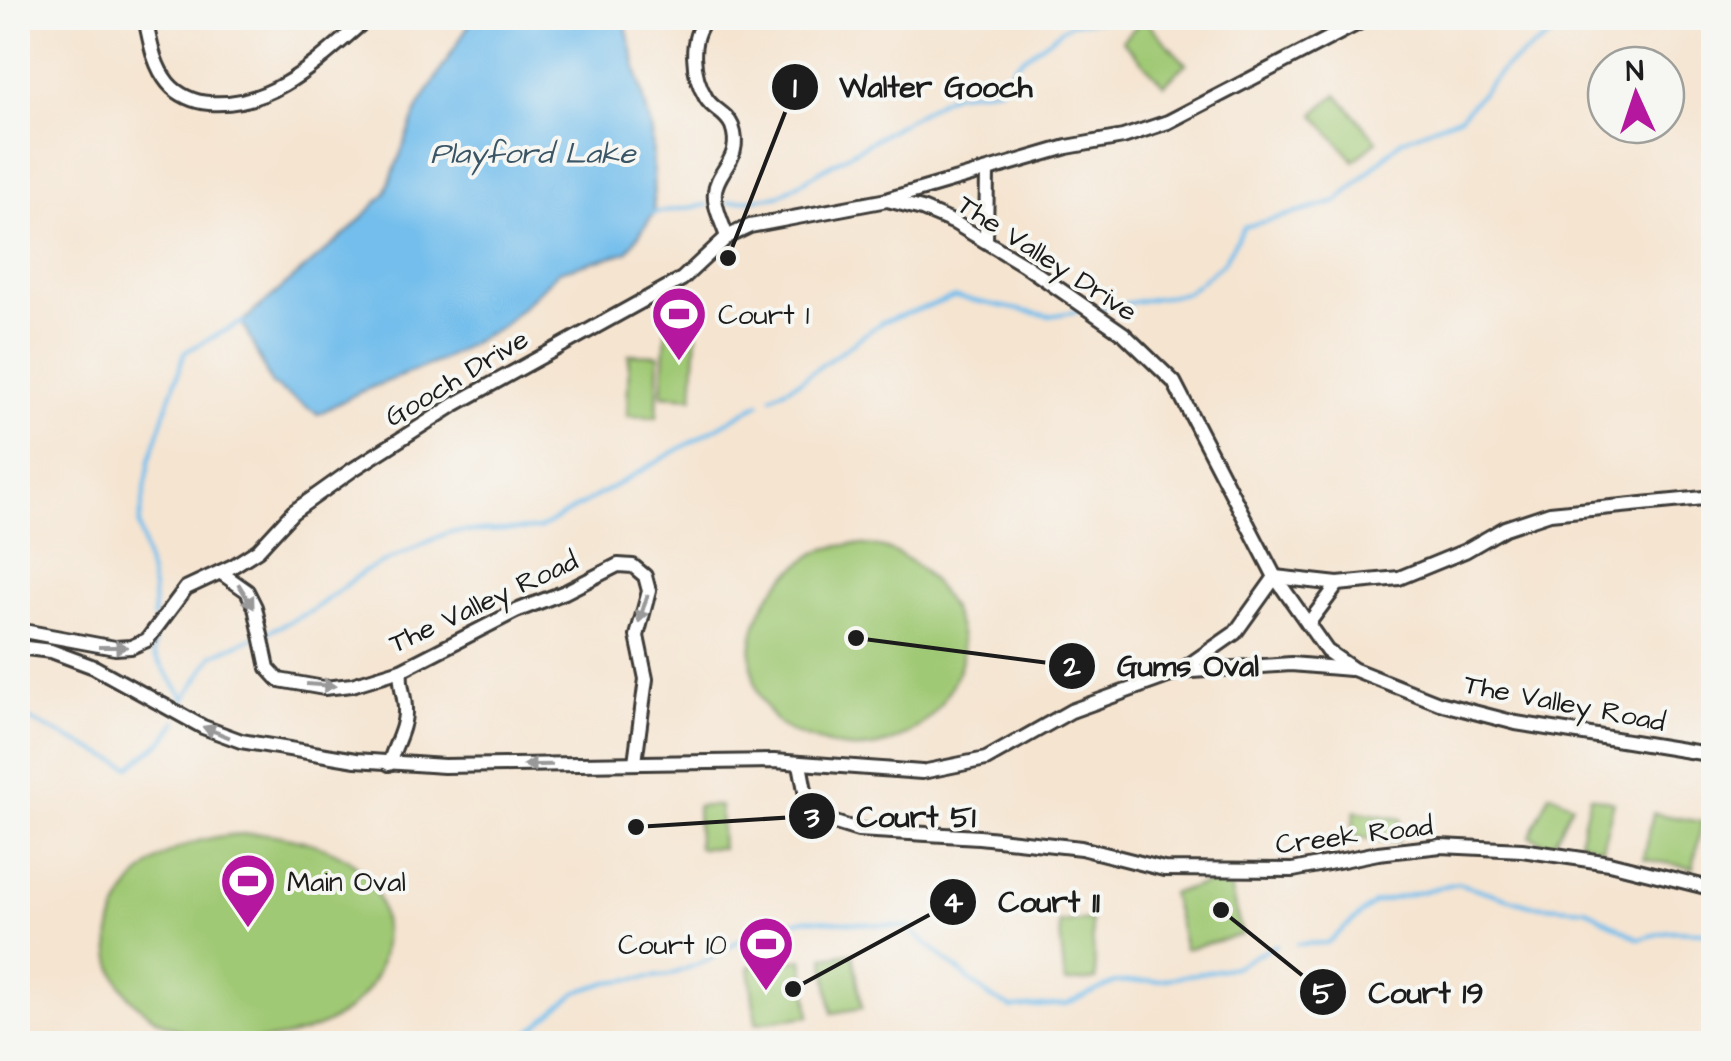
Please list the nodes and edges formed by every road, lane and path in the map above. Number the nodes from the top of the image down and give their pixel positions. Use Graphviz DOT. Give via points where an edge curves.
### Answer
graph roads {
  1 [pos="146,18"];
  2 [pos="368,18"];
  3 [pos="707,18"];
  4 [pos="1368,18"];
  5 [pos="987,172"];
  6 [pos="887,200"];
  7 [pos="726,238"];
  8 [pos="986,240"];
  9 [pos="1714,497"];
  10 [pos="220,572"];
  11 [pos="1275,577"];
  12 [pos="1338,584"];
  13 [pos="1308,624"];
  14 [pos="18,630"];
  15 [pos="18,647"];
  16 [pos="1353,669"];
  17 [pos="401,670"];
  18 [pos="1179,672"];
  19 [pos="1714,755"];
  20 [pos="635,762"];
  21 [pos="389,764"];
  22 [pos="800,764"];
  23 [pos="1714,889"];
  1 -- 2 [label="street" via="168,84 201,103 230,105 283,86"];
  3 -- 7 [label="street" via="694,40 696,69 708,102 733,129 730,164 714,195"];
  4 -- 5 [label="street" via="1168,122"];
  5 -- 6 [label="street"];
  5 -- 8 [label="street"];
  6 -- 7 [label="street, The Valley Drive" via="750,226"];
  6 -- 8 [label="street, The Valley Drive"];
  7 -- 10 [label="street, Gooch Drive" via="682,278 352,470 293,512 258,550"];
  8 -- 11 [label="street, The Valley Drive" via="1124,334 1174,382"];
  9 -- 12 [label="street" via="1550,513 1399,578"];
  14 -- 10 [label="street, Gooch Drive, one-way" via="96,647 131,647 146,640 186,588"];
  10 -- 17 [label="street, The Valley Road, one-way" via="248,591 268,668 279,680 324,688"];
  11 -- 12 [label="street"];
  11 -- 13 [label="street, The Valley Road"];
  11 -- 18 [label="street, The Valley Road" via="1234,633"];
  12 -- 13 [label="street"];
  13 -- 16 [label="street, The Valley Road" via="1327,651"];
  21 -- 15 [label="street, The Valley Road, one-way" via="241,741 202,727 94,667"];
  16 -- 18 [label="street, The Valley Road" via="1291,664"];
  16 -- 19 [label="street, The Valley Road" via="1439,703 1516,723"];
  17 -- 20 [label="street, The Valley Road, one-way" via="618,565 632,566 649,590 637,636 646,678"];
  17 -- 21 [label="street" via="404,718"];
  18 -- 22 [label="street, The Valley Road" via="1071,710 986,760 922,772"];
  20 -- 21 [label="street, The Valley Road, one-way"];
  20 -- 22 [label="street, The Valley Road"];
  22 -- 23 [label="street, Creek Road" via="807,801 832,822 858,830 1081,848 1164,869 1293,870 1441,846 1522,850"];
}
